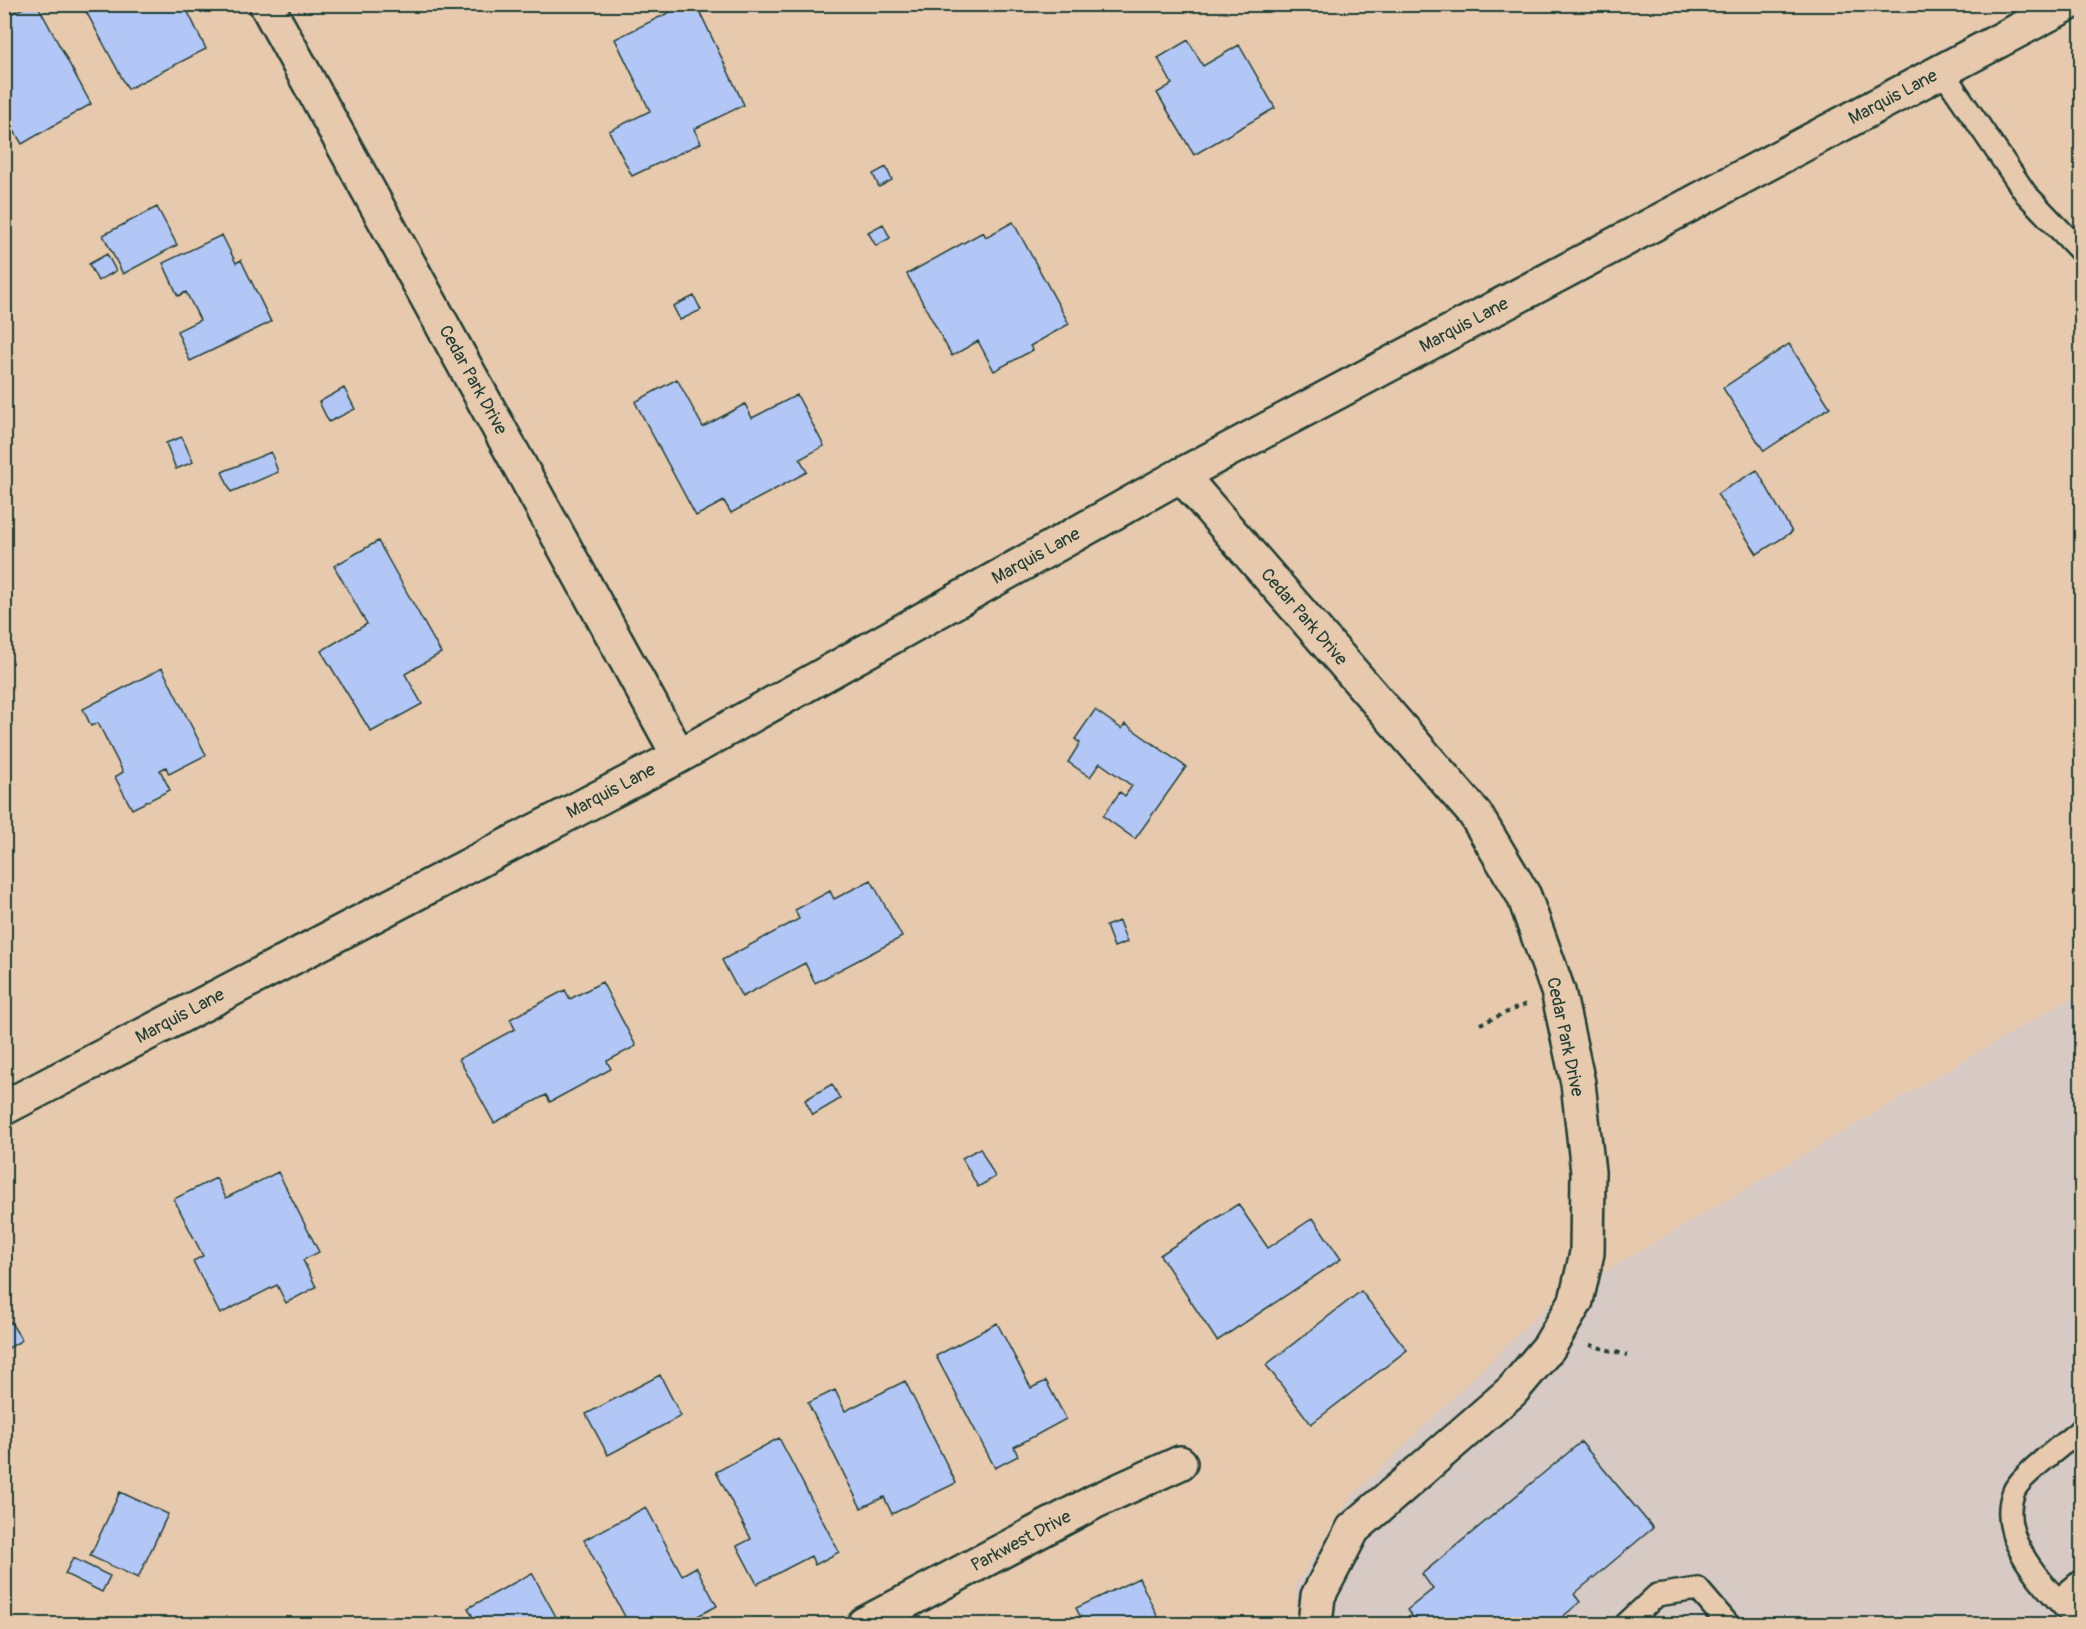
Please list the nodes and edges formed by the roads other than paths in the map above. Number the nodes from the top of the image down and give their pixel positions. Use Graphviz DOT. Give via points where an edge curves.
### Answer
graph roads {
  1 [pos="266,4"];
  2 [pos="2068,4"];
  3 [pos="1942,71"];
  4 [pos="2082,253"];
  5 [pos="1181,475"];
  6 [pos="679,756"];
  7 [pos="4,1108"];
  8 [pos="2082,1429"];
  9 [pos="1180,1463"];
  10 [pos="2082,1580"];
  11 [pos="2058,1600"];
  12 [pos="864,1624"];
  13 [pos="1315,1624"];
  14 [pos="1626,1624"];
  15 [pos="1728,1624"];
  16 [pos="2079,1624"];
  1 -- 6 [label="street, Cedar Park Drive"];
  2 -- 3 [label="street, Marquis Lane"];
  3 -- 4 [label="lane" via="2026,194"];
  3 -- 5 [label="street, Marquis Lane"];
  5 -- 6 [label="street, Marquis Lane"];
  5 -- 13 [label="street, Cedar Park Drive" via="1475,814 1524,896 1558,991 1578,1083 1588,1172 1587,1253 1576,1300 1549,1347 1512,1390 1353,1529 1318,1596"];
  6 -- 7 [label="street, Marquis Lane"];
  8 -- 11 [label="lane" via="2015,1489 2011,1509 2013,1535 2029,1565"];
  9 -- 12 [label="street, Parkwest Drive" via="1096,1501"];
  10 -- 11 [label="lane"];
  11 -- 16 [label="lane"];
  14 -- 15 [label="lane" via="1657,1594 1698,1589"];
}
